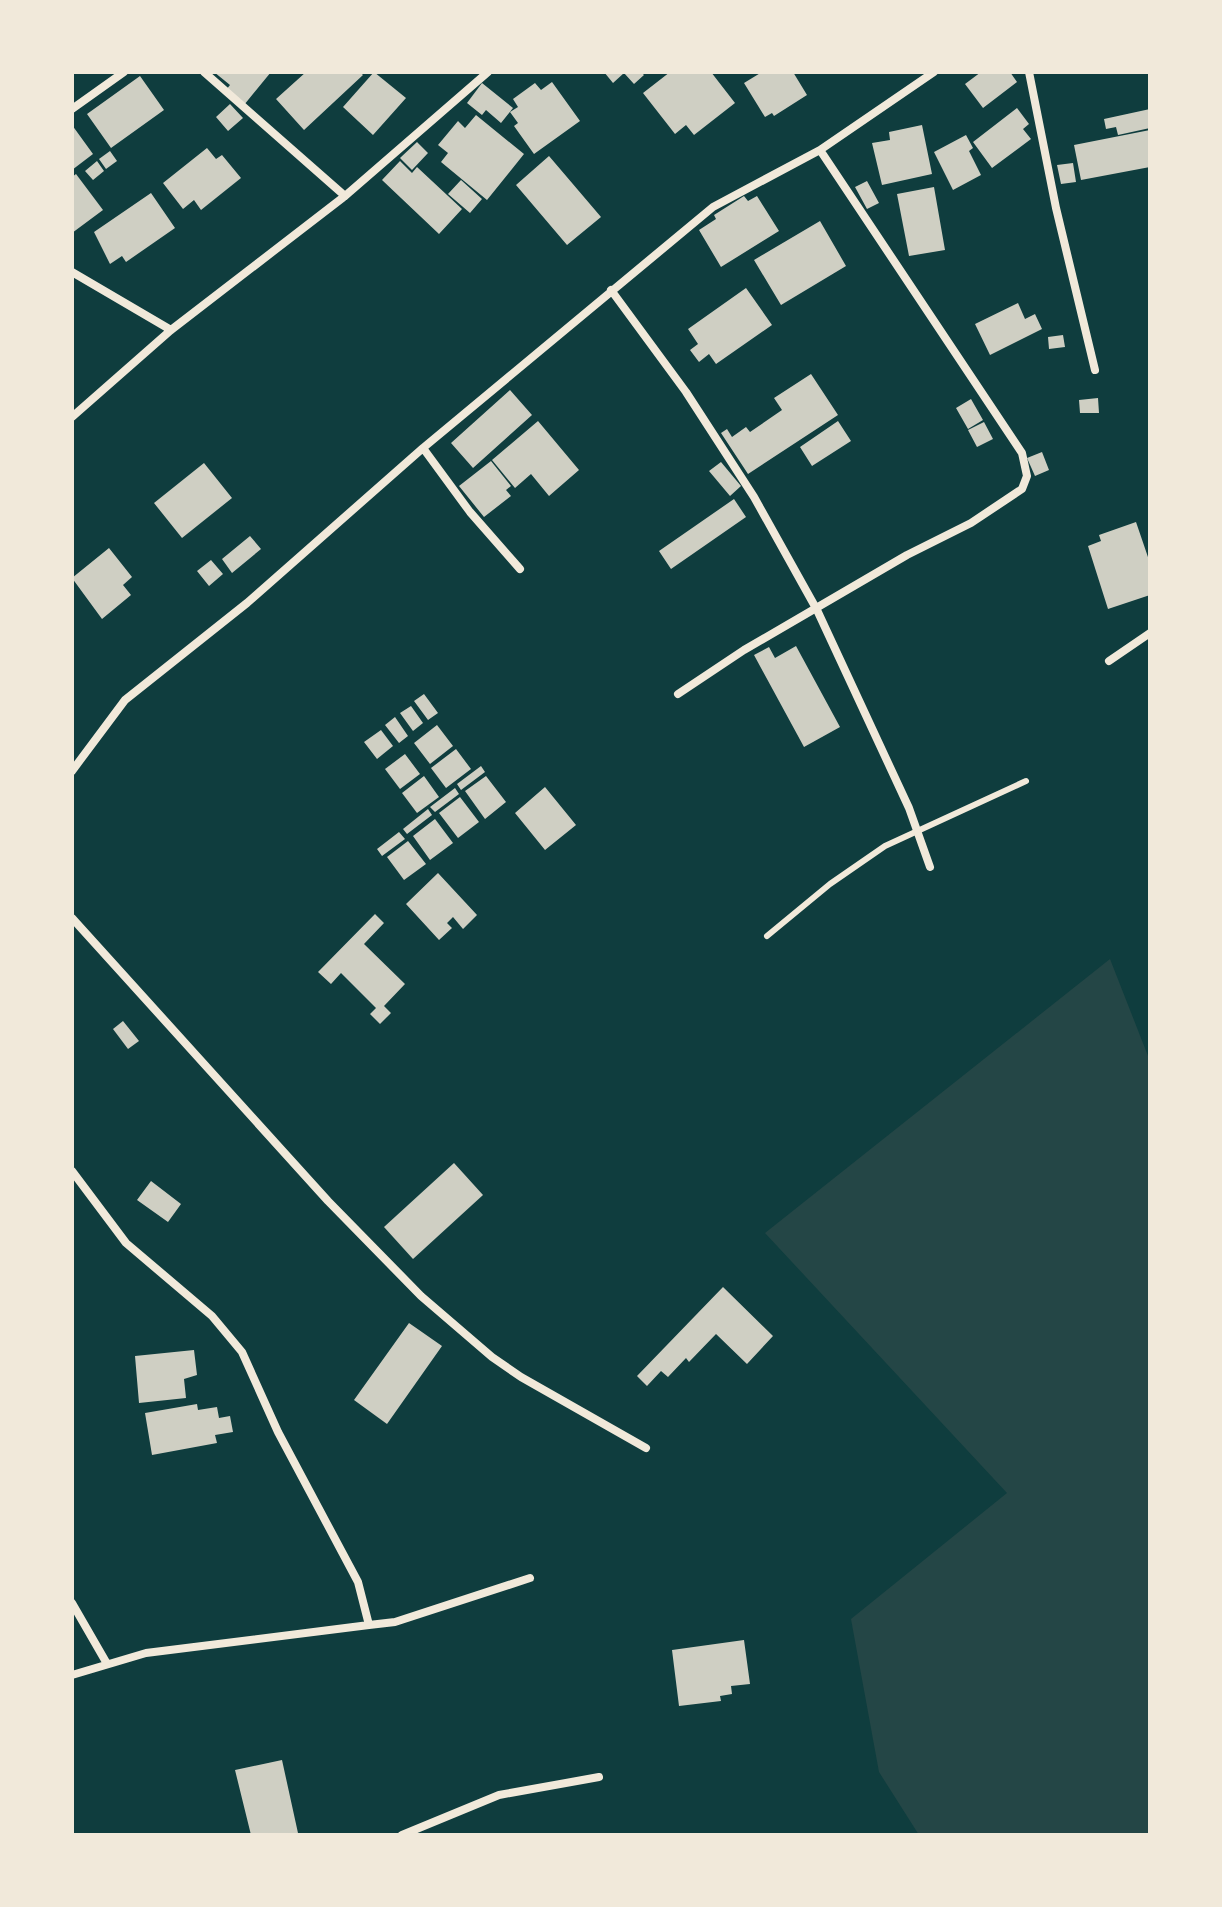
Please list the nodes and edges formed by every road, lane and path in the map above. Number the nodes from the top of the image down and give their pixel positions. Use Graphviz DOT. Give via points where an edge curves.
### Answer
graph roads {
  1 [pos="124,72"];
  2 [pos="204,72"];
  3 [pos="488,72"];
  4 [pos="934,72"];
  5 [pos="1029,72"];
  6 [pos="72,109"];
  7 [pos="820,150"];
  8 [pos="345,196"];
  9 [pos="72,272"];
  10 [pos="611,290"];
  11 [pos="171,330"];
  12 [pos="1095,370"];
  13 [pos="72,417"];
  14 [pos="423,448"];
  15 [pos="520,569"];
  16 [pos="817,610"];
  17 [pos="1150,633"];
  18 [pos="1109,661"];
  19 [pos="678,694"];
  20 [pos="72,771"];
  21 [pos="1026,781"];
  22 [pos="918,830"];
  23 [pos="930,867"];
  24 [pos="72,918"];
  25 [pos="767,936"];
  26 [pos="72,1171"];
  27 [pos="646,1448"];
  28 [pos="530,1578"];
  29 [pos="72,1603"];
  30 [pos="369,1625"];
  31 [pos="106,1662"];
  32 [pos="72,1675"];
  33 [pos="599,1777"];
  34 [pos="402,1835"];
  1 -- 6 [label="street"];
  2 -- 8 [label="street"];
  3 -- 8 [label="street"];
  4 -- 7 [label="street"];
  5 -- 12 [label="street"];
  7 -- 10 [label="street" via="713,207"];
  7 -- 16 [label="street" via="1022,453 1027,476 1022,489 971,523"];
  8 -- 11 [label="street"];
  9 -- 11 [label="street"];
  10 -- 14 [label="street"];
  10 -- 16 [label="street" via="754,497"];
  11 -- 13 [label="street"];
  14 -- 15 [label="street"];
  14 -- 20 [label="street" via="247,603 125,700"];
  16 -- 19 [label="street"];
  16 -- 22 [label="street"];
  17 -- 18 [label="street"];
  21 -- 22 [label="lane"];
  22 -- 23 [label="street"];
  22 -- 25 [label="lane" via="830,884"];
  24 -- 27 [label="street" via="421,1296 514,1372"];
  26 -- 30 [label="street" via="126,1243 212,1316 242,1352 358,1582"];
  28 -- 30 [label="street" via="395,1622"];
  29 -- 31 [label="street"];
  30 -- 31 [label="street"];
  31 -- 32 [label="street"];
  33 -- 34 [label="street" via="499,1795"];
}
